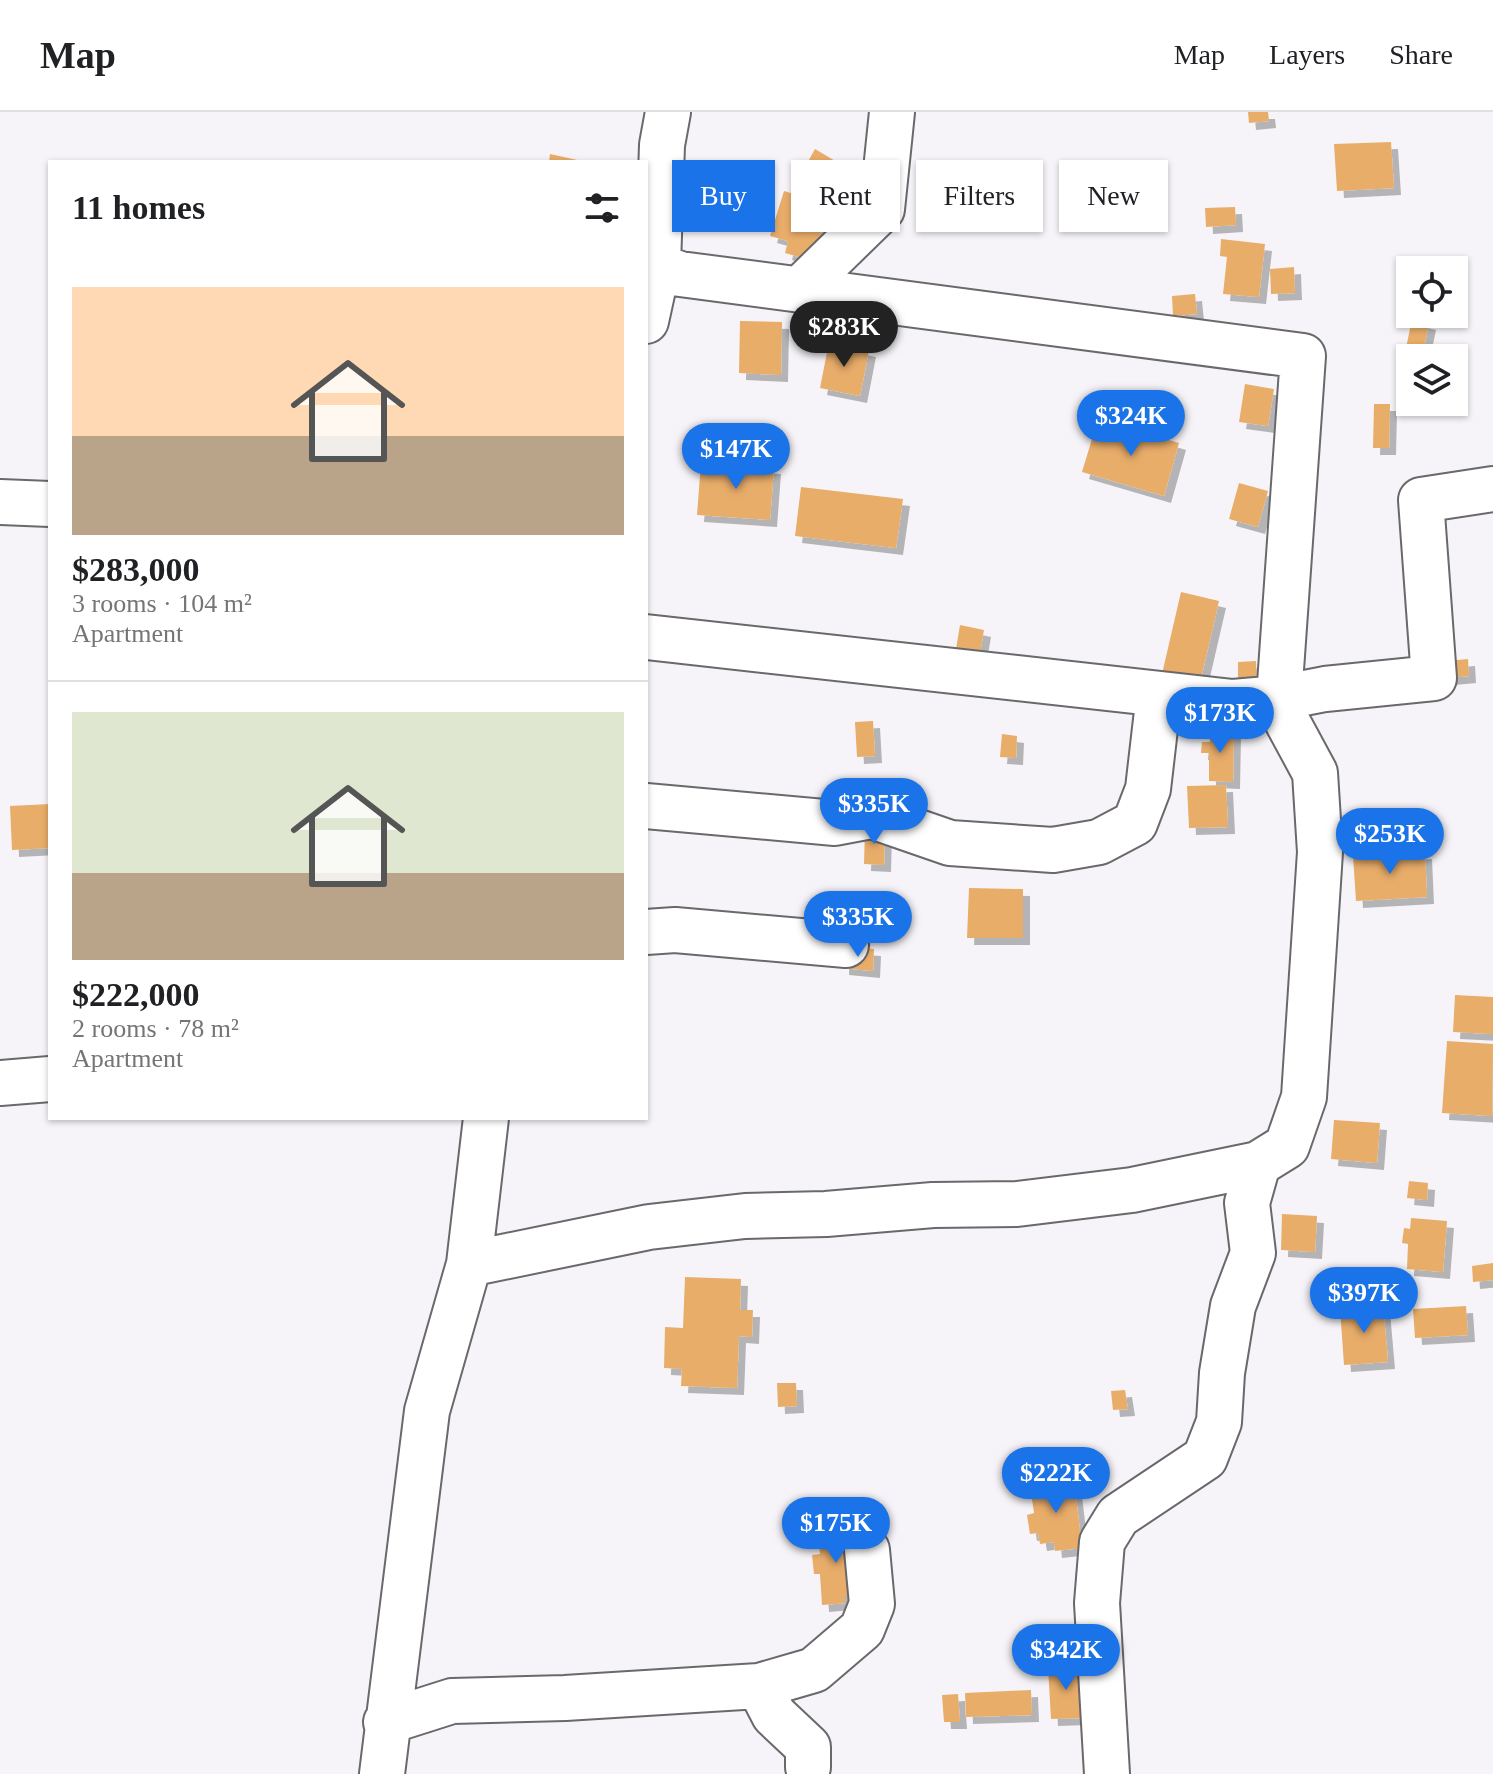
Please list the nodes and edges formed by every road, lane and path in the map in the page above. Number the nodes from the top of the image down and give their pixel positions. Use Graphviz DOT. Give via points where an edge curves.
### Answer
graph roads {
  1 [pos="668,112"];
  2 [pos="892,112"];
  3 [pos="658,266"];
  4 [pos="799,290"];
  5 [pos="648,312"];
  6 [pos="1493,489"];
  7 [pos="648,637"];
  8 [pos="1159,694"];
  9 [pos="1279,698"];
  10 [pos="648,806"];
  11 [pos="648,932"];
  12 [pos="846,945"];
  13 [pos="48,1079"];
  14 [pos="0,1083"];
  15 [pos="486,1120"];
  16 [pos="1258,1164"];
  17 [pos="469,1264"];
  18 [pos="867,1550"];
  19 [pos="759,1686"];
  20 [pos="386,1722"];
  21 [pos="808,1767"];
  22 [pos="382,1774"];
  23 [pos="1107,1774"];
  1 -- 3 [label="street"];
  2 -- 4 [label="street" via="882,209"];
  3 -- 4 [label="street" via="680,274"];
  3 -- 5 [label="street"];
  4 -- 9 [label="street" via="1303,356"];
  6 -- 9 [label="street" via="1421,500 1434,678"];
  7 -- 8 [label="street"];
  8 -- 9 [label="street" via="1233,702"];
  8 -- 10 [label="street" via="1148,789 1135,823 1099,842 1053,850 950,843 872,816 835,823"];
  9 -- 16 [label="street" via="1315,773 1320,852 1304,1097 1287,1146"];
  11 -- 12 [label="street"];
  13 -- 14 [label="street"];
  15 -- 17 [label="street"];
  16 -- 17 [label="street" via="1132,1190 1017,1204 745,1216 649,1227"];
  16 -- 23 [label="street" via="1247,1203 1253,1253 1233,1306 1219,1422 1205,1458 1118,1516 1102,1542 1097,1603"];
  17 -- 20 [label="street" via="427,1411"];
  18 -- 19 [label="street" via="872,1604 862,1629 814,1670"];
  19 -- 20 [label="street" via="452,1701"];
  19 -- 21 [label="street" via="774,1715 808,1747"];
  20 -- 22 [label="street"];
}
